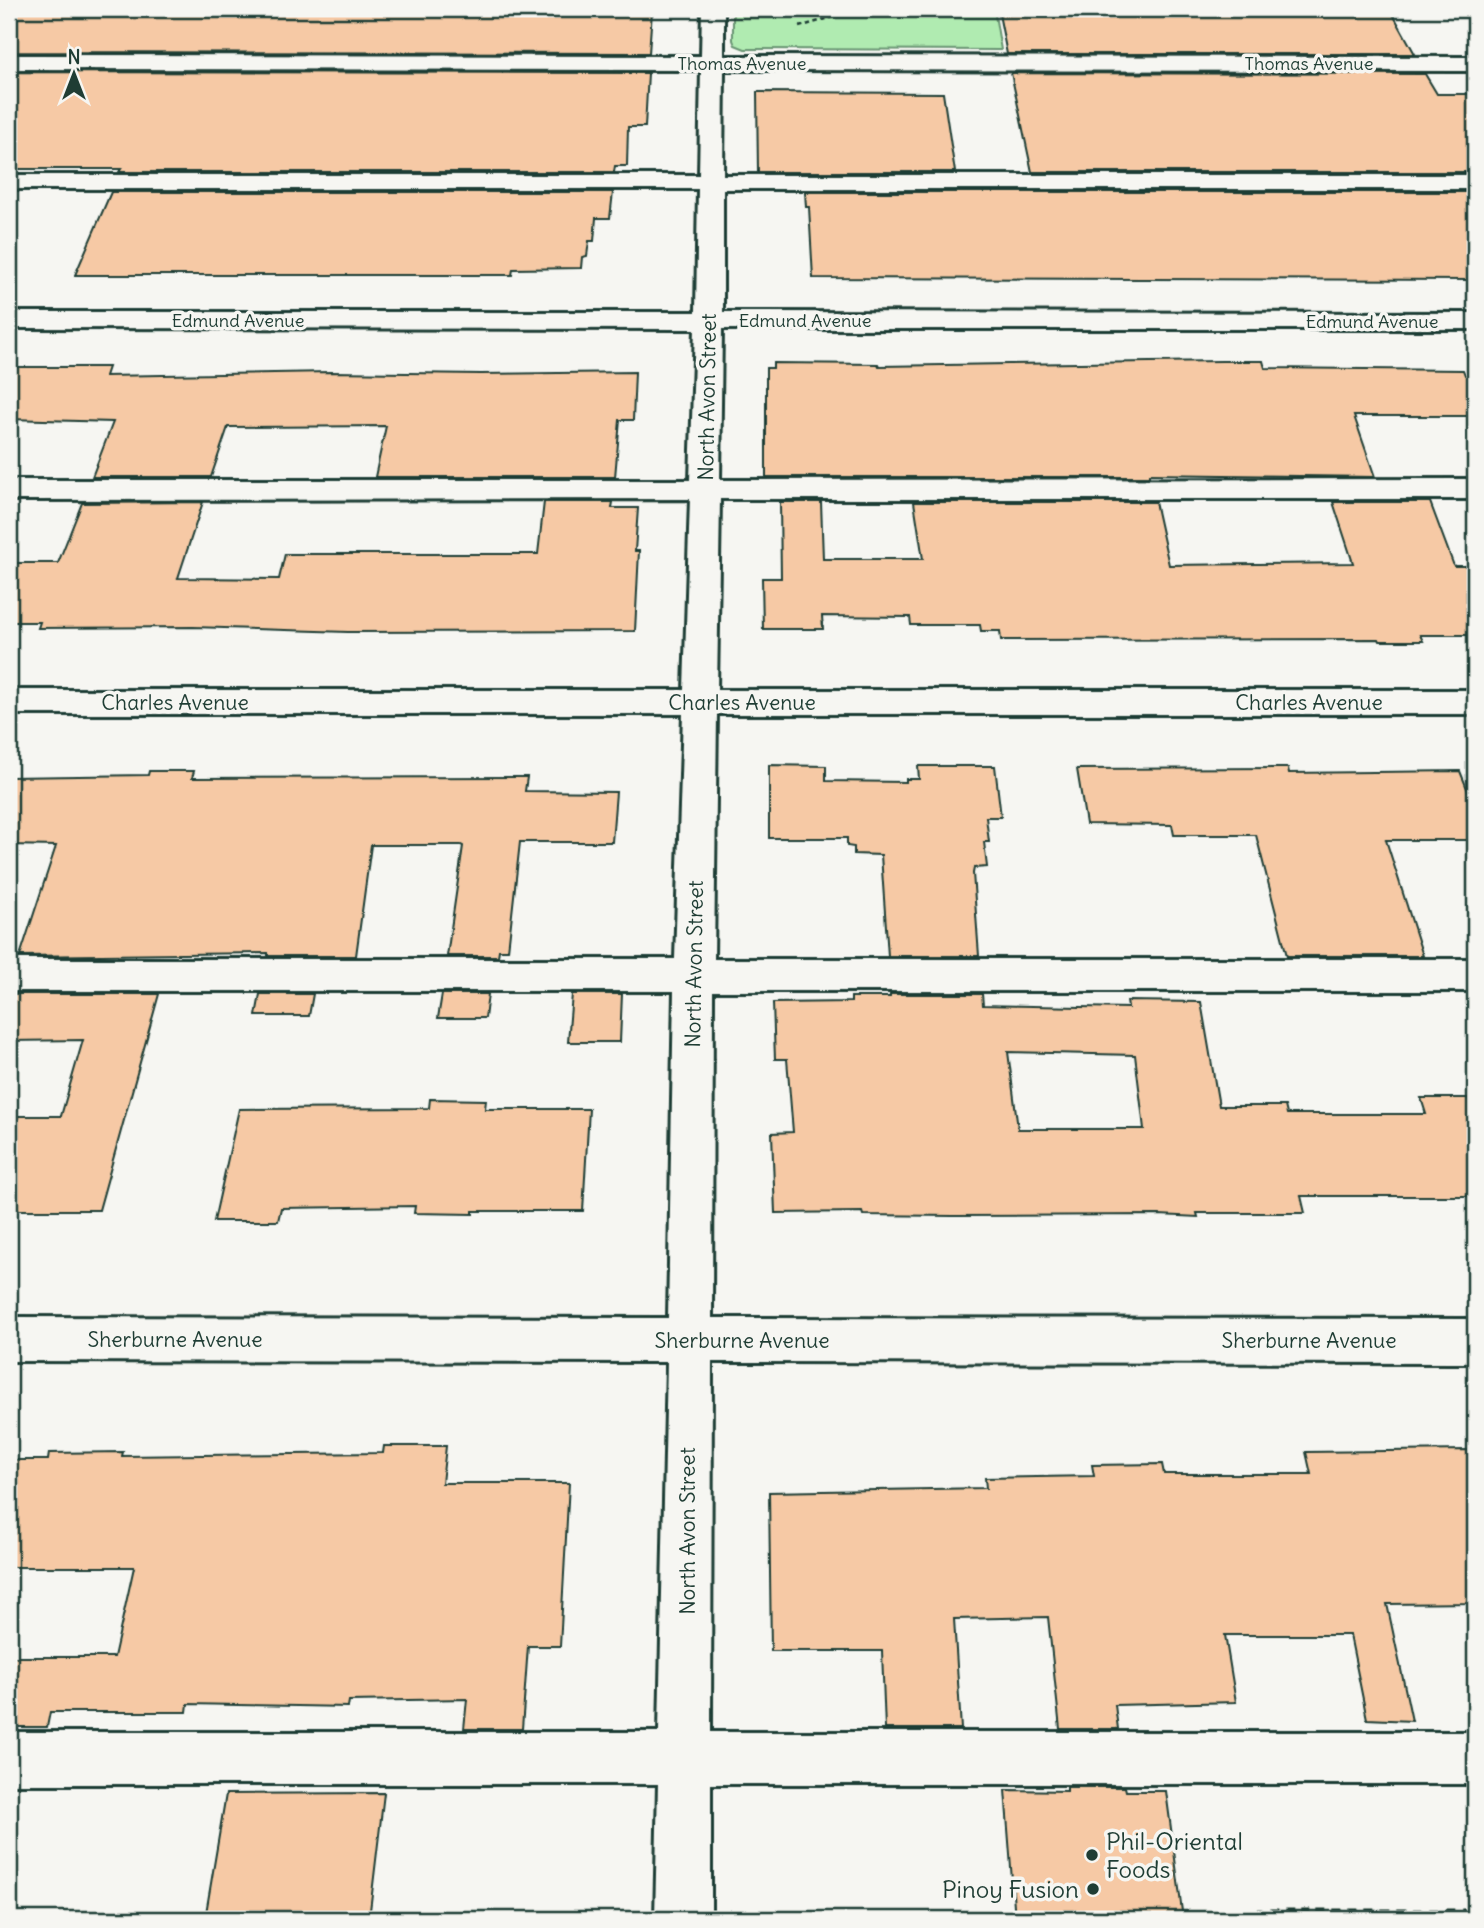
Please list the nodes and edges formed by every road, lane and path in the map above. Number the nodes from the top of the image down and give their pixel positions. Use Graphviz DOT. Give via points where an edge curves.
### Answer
graph roads {
  1 [pos="713,9"];
  2 [pos="861,9"];
  3 [pos="793,29"];
  4 [pos="9,62"];
  5 [pos="712,63"];
  6 [pos="1475,64"];
  7 [pos="9,182"];
  8 [pos="710,182"];
  9 [pos="1475,182"];
  10 [pos="9,320"];
  11 [pos="709,320"];
  12 [pos="1475,321"];
  13 [pos="1475,489"];
  14 [pos="9,490"];
  15 [pos="705,490"];
  16 [pos="9,702"];
  17 [pos="700,702"];
  18 [pos="1475,702"];
  19 [pos="9,975"];
  20 [pos="1475,975"];
  21 [pos="694,976"];
  22 [pos="9,1339"];
  23 [pos="689,1340"];
  24 [pos="1475,1340"];
  25 [pos="9,1758"];
  26 [pos="686,1758"];
  27 [pos="1475,1758"];
  28 [pos="1475,1911"];
  29 [pos="1305,1915"];
  30 [pos="1450,1915"];
  31 [pos="683,1919"];
  32 [pos="1239,1919"];
  1 -- 5 [label="street, North Avon Street"];
  2 -- 3 [label="path"];
  4 -- 5 [label="street, Thomas Avenue"];
  5 -- 6 [label="street, Thomas Avenue"];
  5 -- 8 [label="street, North Avon Street"];
  7 -- 8 [label="street"];
  8 -- 9 [label="street"];
  8 -- 11 [label="street, North Avon Street"];
  10 -- 11 [label="street, Edmund Avenue"];
  11 -- 12 [label="street, Edmund Avenue"];
  11 -- 15 [label="street, North Avon Street"];
  13 -- 15 [label="street"];
  14 -- 15 [label="street"];
  15 -- 17 [label="street, North Avon Street"];
  16 -- 17 [label="street, Charles Avenue"];
  17 -- 18 [label="street, Charles Avenue"];
  17 -- 21 [label="street, North Avon Street"];
  19 -- 21 [label="street"];
  20 -- 21 [label="street"];
  21 -- 23 [label="street, North Avon Street"];
  22 -- 23 [label="street, Sherburne Avenue"];
  23 -- 24 [label="street, Sherburne Avenue"];
  23 -- 26 [label="street, North Avon Street"];
  25 -- 26 [label="street"];
  26 -- 27 [label="street"];
  26 -- 31 [label="street, North Avon Street"];
  28 -- 30 [label="path"];
  29 -- 30 [label="path"];
  29 -- 32 [label="path" via="1256,1911"];
}
